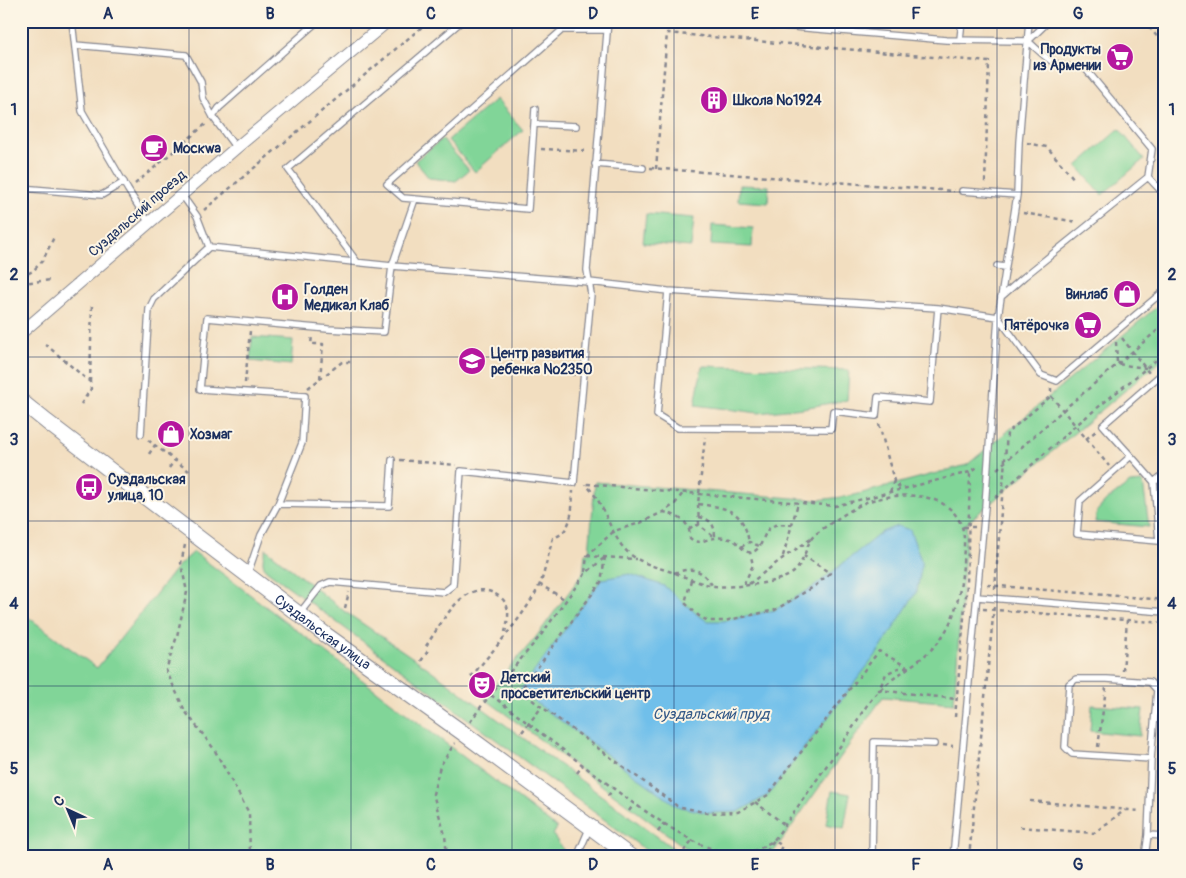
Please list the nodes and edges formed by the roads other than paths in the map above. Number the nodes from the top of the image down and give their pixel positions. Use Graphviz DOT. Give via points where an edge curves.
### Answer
graph roads {
  1 [pos="72,21"];
  2 [pos="318,21"];
  3 [pos="388,21"];
  4 [pos="462,21"];
  5 [pos="608,21"];
  6 [pos="724,21"];
  7 [pos="962,21"];
  8 [pos="1029,21"];
  9 [pos="1049,21"];
  10 [pos="607,30"];
  11 [pos="960,40"];
  12 [pos="1028,41"];
  13 [pos="75,44"];
  14 [pos="535,109"];
  15 [pos="213,117"];
  16 [pos="534,124"];
  17 [pos="576,126"];
  18 [pos="236,148"];
  19 [pos="595,164"];
  20 [pos="644,168"];
  21 [pos="1148,176"];
  22 [pos="124,182"];
  23 [pos="21,188"];
  24 [pos="962,191"];
  25 [pos="182,195"];
  26 [pos="1017,195"];
  27 [pos="1165,195"];
  28 [pos="415,199"];
  29 [pos="149,222"];
  30 [pos="209,247"];
  31 [pos="357,262"];
  32 [pos="392,266"];
  33 [pos="997,266"];
  34 [pos="1006,267"];
  35 [pos="589,282"];
  36 [pos="1165,290"];
  37 [pos="668,291"];
  38 [pos="1002,297"];
  39 [pos="938,308"];
  40 [pos="998,317"];
  41 [pos="21,333"];
  42 [pos="1165,371"];
  43 [pos="21,401"];
  44 [pos="141,434"];
  45 [pos="1131,456"];
  46 [pos="392,460"];
  47 [pos="1165,473"];
  48 [pos="1154,482"];
  49 [pos="278,504"];
  50 [pos="248,574"];
  51 [pos="977,597"];
  52 [pos="1165,612"];
  53 [pos="299,614"];
  54 [pos="934,744"];
  55 [pos="1151,759"];
  56 [pos="590,827"];
  57 [pos="1148,835"];
  58 [pos="1165,836"];
  59 [pos="577,857"];
  60 [pos="631,857"];
  61 [pos="872,857"];
  62 [pos="953,857"];
  63 [pos="1145,857"];
  1 -- 13 [label="lane"];
  2 -- 15 [label="lane" via="219,108"];
  3 -- 18 [label="street, Суздальский проезд"];
  4 -- 31 [label="lane" via="288,169"];
  5 -- 10 [label="lane"];
  6 -- 11 [label="lane"];
  7 -- 11 [label="lane"];
  8 -- 12 [label="lane"];
  9 -- 12 [label="lane"];
  10 -- 19 [label="lane"];
  10 -- 28 [label="lane" via="562,30 387,184 403,198"];
  11 -- 12 [label="lane"];
  12 -- 21 [label="lane" via="1051,63 1084,68 1152,149"];
  12 -- 26 [label="lane"];
  13 -- 15 [label="lane" via="186,55 201,82 203,98"];
  13 -- 22 [label="lane" via="82,111"];
  14 -- 16 [label="lane"];
  15 -- 18 [label="lane"];
  16 -- 17 [label="lane"];
  16 -- 28 [label="lane" via="528,209"];
  18 -- 25 [label="street, Суздальский проезд"];
  19 -- 20 [label="lane"];
  19 -- 35 [label="lane" via="587,270"];
  21 -- 27 [label="lane"];
  21 -- 38 [label="lane"];
  22 -- 23 [label="lane" via="102,194"];
  22 -- 29 [label="lane"];
  24 -- 26 [label="lane"];
  25 -- 29 [label="street, Суздальский проезд"];
  25 -- 30 [label="lane" via="197,216"];
  26 -- 34 [label="lane"];
  28 -- 32 [label="lane"];
  29 -- 41 [label="street, Суздальский проезд"];
  30 -- 31 [label="lane"];
  30 -- 44 [label="lane" via="154,299 149,309"];
  31 -- 32 [label="lane"];
  32 -- 35 [label="lane"];
  32 -- 49 [label="lane" via="384,332 207,318 200,389 305,396 302,443"];
  33 -- 34 [label="lane"];
  34 -- 38 [label="lane"];
  35 -- 37 [label="lane"];
  35 -- 53 [label="lane" via="591,294 574,483 461,471 453,585 444,592 330,582 321,586"];
  36 -- 40 [label="lane" via="1057,381 1041,375"];
  37 -- 39 [label="lane"];
  37 -- 39 [label="lane" via="657,415 678,428 831,429 833,411 876,416 878,397 930,402"];
  38 -- 40 [label="lane"];
  39 -- 40 [label="lane"];
  40 -- 51 [label="lane"];
  42 -- 45 [label="lane" via="1103,425"];
  43 -- 50 [label="street, Суздальская улица"];
  45 -- 48 [label="lane"];
  45 -- 48 [label="lane" via="1080,501 1077,534 1159,541"];
  46 -- 49 [label="lane" via="389,506"];
  47 -- 48 [label="lane"];
  49 -- 50 [label="lane" via="261,535"];
  50 -- 53 [label="street, Суздальская улица"];
  51 -- 52 [label="lane"];
  51 -- 62 [label="lane"];
  53 -- 56 [label="street, Суздальская улица"];
  54 -- 61 [label="lane" via="874,742"];
  55 -- 55 [label="lane" via="1157,690 1150,682 1076,679 1069,684 1065,747 1072,754"];
  55 -- 57 [label="lane"];
  56 -- 59 [label="lane"];
  56 -- 60 [label="street, Суздальская улица"];
  57 -- 58 [label="lane"];
  57 -- 63 [label="lane"];
}
